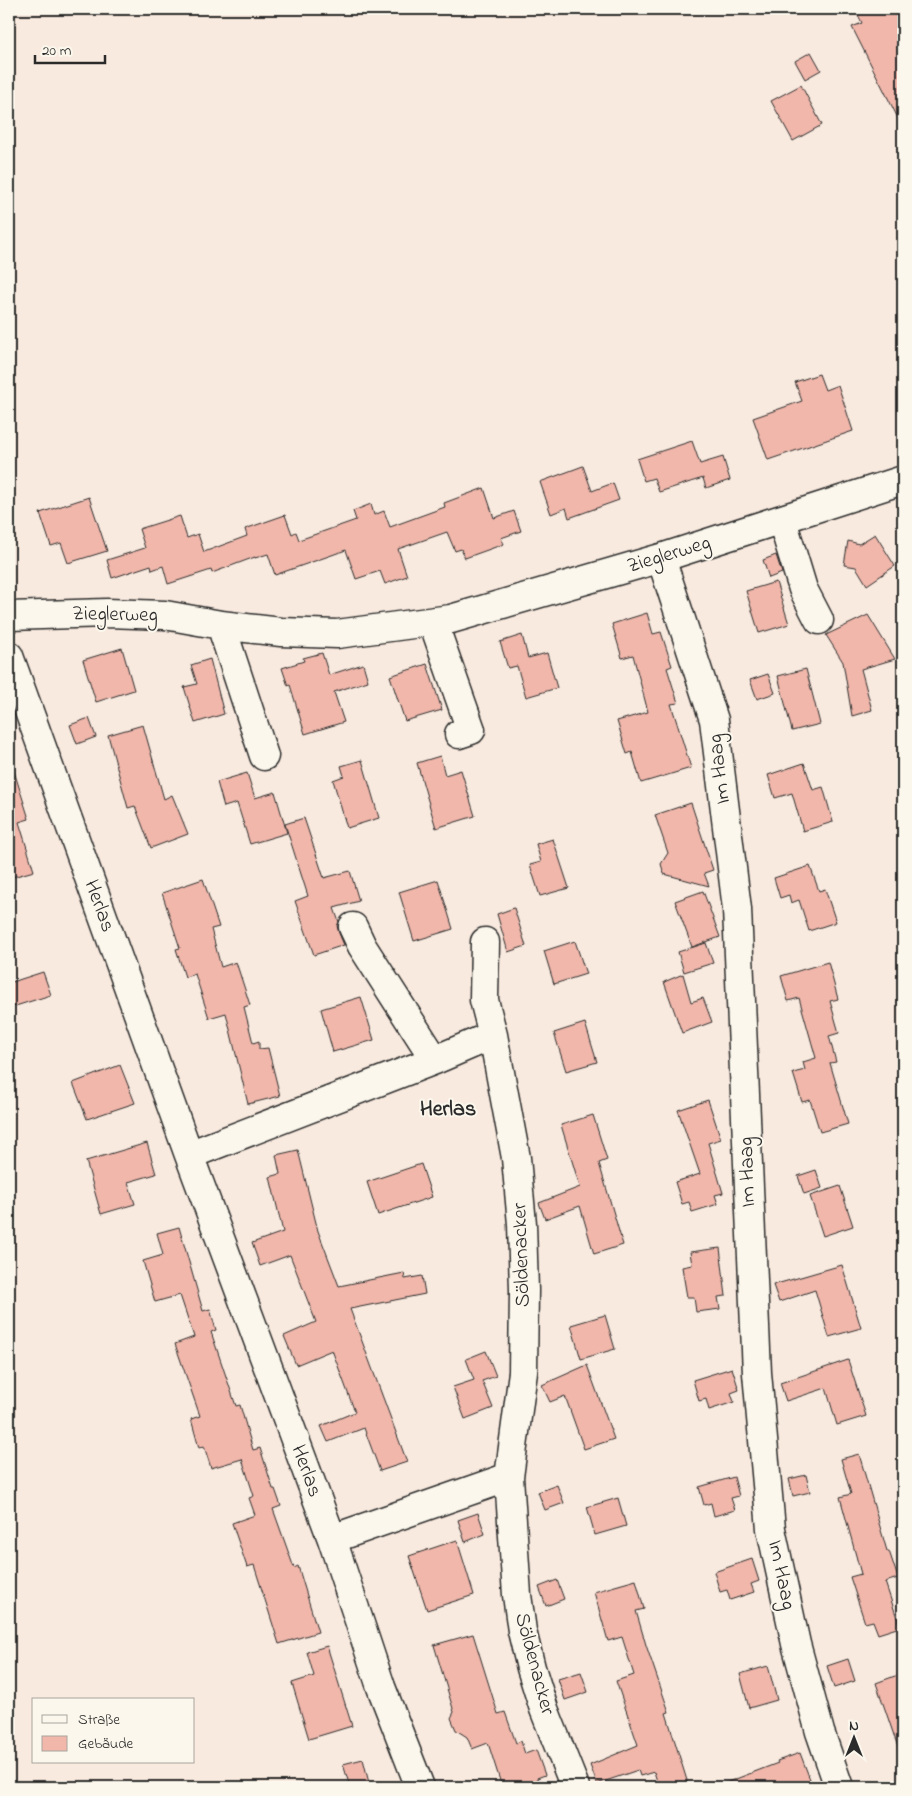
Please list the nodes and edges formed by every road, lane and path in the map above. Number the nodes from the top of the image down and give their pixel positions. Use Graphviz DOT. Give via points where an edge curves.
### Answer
graph roads {
  1 [pos="903,480"];
  2 [pos="782,520"];
  3 [pos="661,558"];
  4 [pos="9,616"];
  5 [pos="819,620"];
  6 [pos="433,622"];
  7 [pos="221,625"];
  8 [pos="9,656"];
  9 [pos="459,734"];
  10 [pos="264,756"];
  11 [pos="353,928"];
  12 [pos="485,942"];
  13 [pos="493,1035"];
  14 [pos="435,1060"];
  15 [pos="189,1155"];
  16 [pos="510,1476"];
  17 [pos="332,1539"];
  18 [pos="420,1787"];
  19 [pos="575,1787"];
  20 [pos="839,1787"];
  1 -- 2 [label="street, Zieglerweg"];
  2 -- 3 [label="street, Zieglerweg"];
  2 -- 5 [label="street" via="803,589"];
  3 -- 6 [label="street, Zieglerweg"];
  3 -- 20 [label="street, Im Haag" via="714,720 737,909 757,1373 771,1529 796,1644"];
  4 -- 7 [label="street, Zieglerweg" via="165,615"];
  6 -- 7 [label="street, Zieglerweg" via="337,634"];
  6 -- 9 [label="street" via="471,730"];
  7 -- 10 [label="street"];
  8 -- 15 [label="street, Herlas"];
  11 -- 14 [label="street"];
  12 -- 13 [label="street, Söldenacker" via="484,1000"];
  13 -- 14 [label="street"];
  13 -- 16 [label="street, Söldenacker" via="516,1158 522,1234 523,1372"];
  14 -- 15 [label="street"];
  15 -- 17 [label="street, Herlas"];
  16 -- 17 [label="street"];
  16 -- 19 [label="street, Söldenacker" via="522,1631 544,1709"];
  17 -- 18 [label="street, Herlas" via="381,1688"];
}
